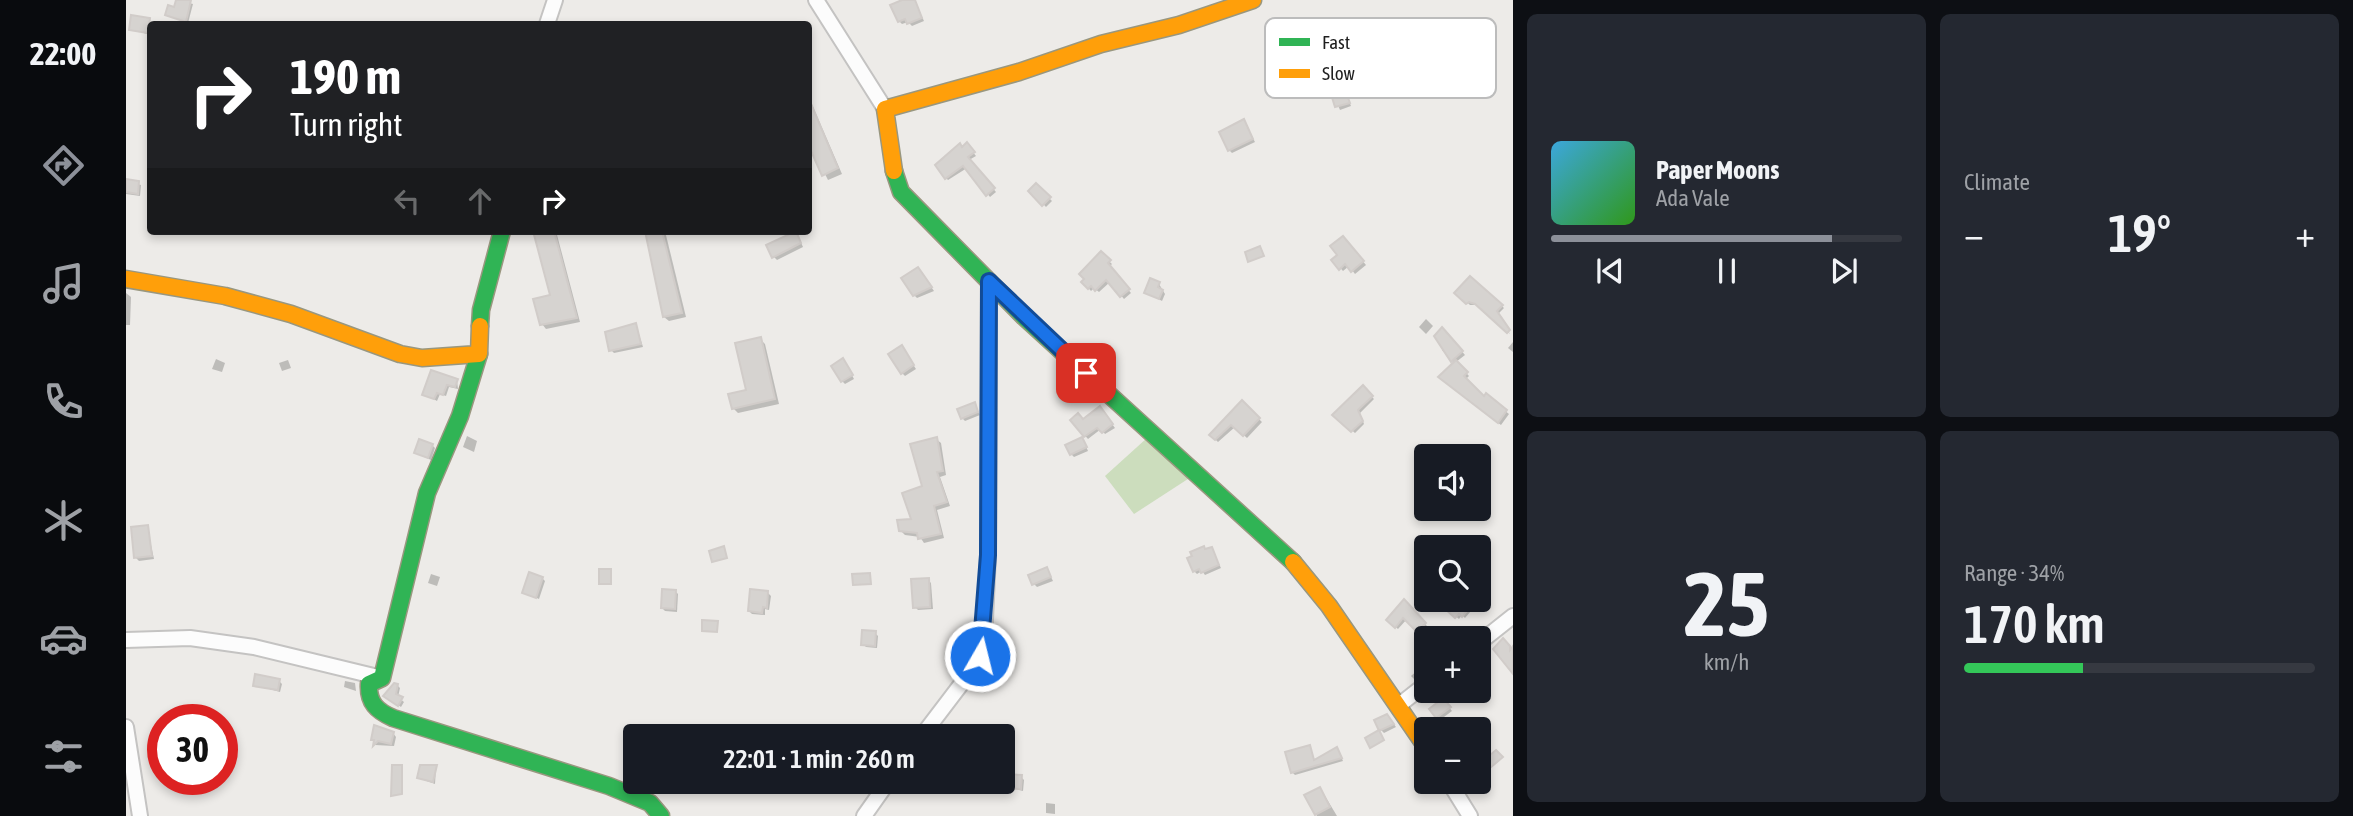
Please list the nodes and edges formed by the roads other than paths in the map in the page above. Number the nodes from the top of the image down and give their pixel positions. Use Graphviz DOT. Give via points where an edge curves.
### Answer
graph roads {
  1 [pos="555,0"];
  2 [pos="816,0"];
  3 [pos="1253,0"];
  4 [pos="548,21"];
  5 [pos="885,109"];
  6 [pos="501,235"];
  7 [pos="126,279"];
  8 [pos="989,281"];
  9 [pos="479,355"];
  10 [pos="1513,616"];
  11 [pos="1491,633"];
  12 [pos="126,640"];
  13 [pos="383,678"];
  14 [pos="1414,693"];
  15 [pos="1398,706"];
  16 [pos="931,724"];
  17 [pos="126,727"];
  18 [pos="1414,729"];
  19 [pos="880,794"];
  20 [pos="1456,794"];
  21 [pos="139,816"];
  22 [pos="660,816"];
  23 [pos="864,816"];
  24 [pos="1469,816"];
  1 -- 4 [label="street"];
  2 -- 5 [label="street"];
  3 -- 5 [label="street"];
  5 -- 8 [label="street" via="892,132 893,174 901,192"];
  6 -- 9 [label="street" via="481,310"];
  7 -- 9 [label="street" via="291,314 400,354 422,358"];
  8 -- 15 [label="street" via="1283,550 1329,606"];
  8 -- 16 [label="street" via="984,641 975,666"];
  9 -- 13 [label="street" via="460,416 427,492"];
  10 -- 11 [label="street"];
  12 -- 13 [label="street" via="180,638 254,647"];
  13 -- 22 [label="street" via="369,684 368,694 372,706 383,713 609,786 650,803"];
  14 -- 15 [label="street"];
  15 -- 18 [label="street"];
  17 -- 21 [label="street"];
  19 -- 23 [label="street"];
  20 -- 24 [label="street"];
}
